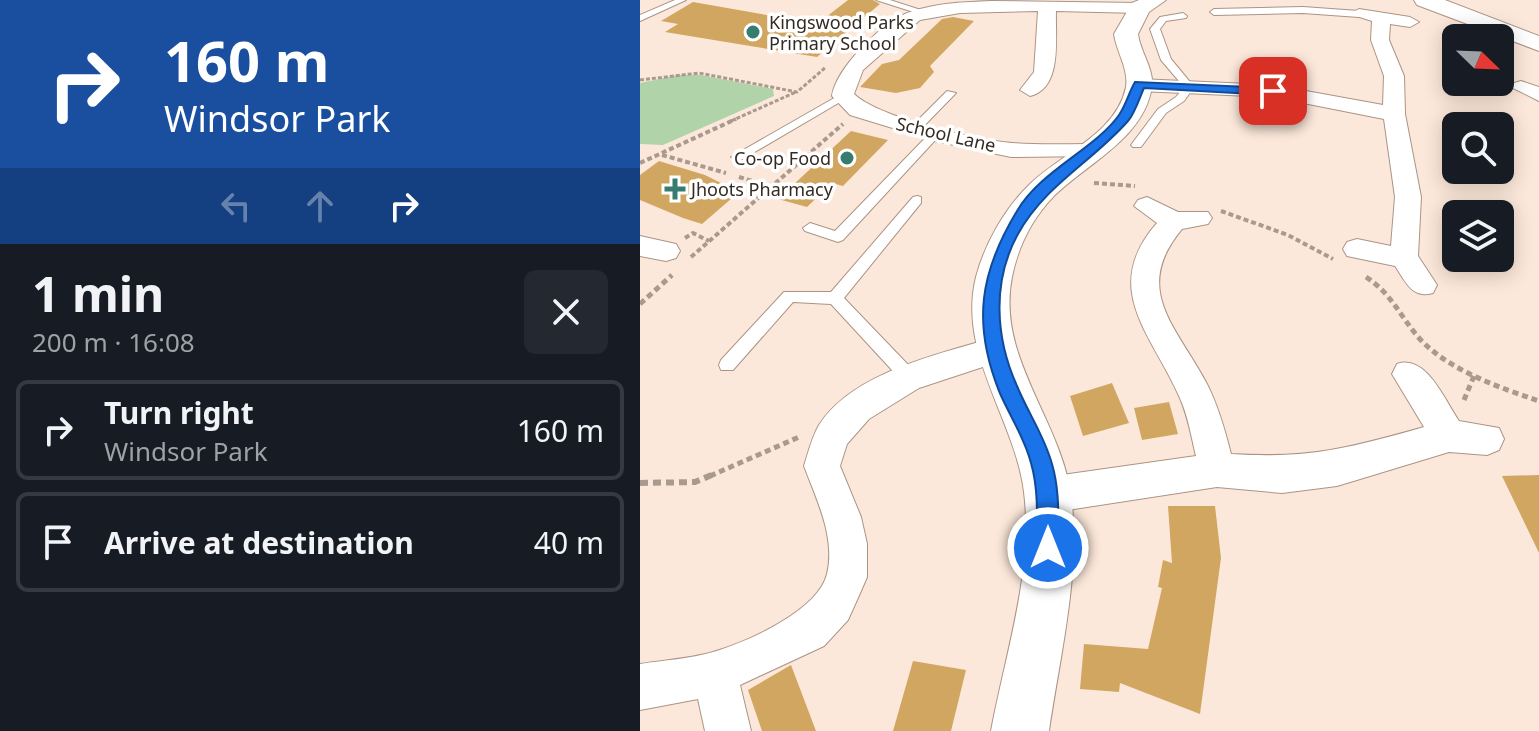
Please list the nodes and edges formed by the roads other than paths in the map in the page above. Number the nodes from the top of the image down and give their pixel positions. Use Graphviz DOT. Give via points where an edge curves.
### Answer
graph roads {
  1 [pos="682,0"];
  2 [pos="880,0"];
  3 [pos="1425,0"];
  4 [pos="1450,0"];
  5 [pos="1147,4"];
  6 [pos="1047,6"];
  7 [pos="923,12"];
  8 [pos="1214,12"];
  9 [pos="1183,16"];
  10 [pos="1370,16"];
  11 [pos="640,18"];
  12 [pos="1410,22"];
  13 [pos="1489,24"];
  14 [pos="1493,24"];
  15 [pos="1514,34"];
  16 [pos="1539,44"];
  17 [pos="1044,73"];
  18 [pos="1066,77"];
  19 [pos="1139,85"];
  20 [pos="1189,87"];
  21 [pos="1030,90"];
  22 [pos="951,93"];
  23 [pos="851,103"];
  24 [pos="1394,114"];
  25 [pos="925,131"];
  26 [pos="1137,145"];
  27 [pos="1011,150"];
  28 [pos="737,157"];
  29 [pos="1065,170"];
  30 [pos="917,200"];
  31 [pos="1177,208"];
  32 [pos="810,228"];
  33 [pos="1404,258"];
  34 [pos="1351,261"];
  35 [pos="1423,285"];
  36 [pos="835,298"];
  37 [pos="996,350"];
  38 [pos="727,365"];
  39 [pos="1408,374"];
  40 [pos="909,377"];
  41 [pos="1449,436"];
  42 [pos="1487,439"];
  43 [pos="1217,470"];
  44 [pos="1048,495"];
  45 [pos="715,674"];
  46 [pos="640,687"];
  47 [pos="728,731"];
  48 [pos="1020,731"];
  1 -- 11 [label="lane"];
  2 -- 7 [label="lane"];
  3 -- 13 [label="street"];
  4 -- 14 [label="street"];
  5 -- 6 [label="street"];
  5 -- 19 [label="street" via="1126,34"];
  6 -- 7 [label="street" via="979,5"];
  6 -- 17 [label="street"];
  7 -- 23 [label="street" via="855,66 843,84"];
  8 -- 10 [label="lane" via="1303,10"];
  9 -- 20 [label="lane" via="1163,19 1155,29 1166,60"];
  10 -- 12 [label="street"];
  10 -- 24 [label="street" via="1394,76"];
  15 -- 16 [label="street"];
  17 -- 18 [label="street"];
  17 -- 21 [label="street"];
  19 -- 20 [label="street"];
  19 -- 29 [label="street" via="1124,118"];
  20 -- 24 [label="street" via="1273,91"];
  20 -- 26 [label="lane" via="1162,111"];
  22 -- 25 [label="lane"];
  23 -- 25 [label="street, School Lane"];
  23 -- 28 [label="lane"];
  24 -- 33 [label="street" via="1408,197"];
  25 -- 27 [label="street, School Lane"];
  25 -- 32 [label="lane" via="838,237"];
  27 -- 29 [label="street, School Lane"];
  27 -- 29 [label="street, School Lane"];
  29 -- 37 [label="street" via="1025,210 1003,247 990,315"];
  30 -- 36 [label="lane"];
  31 -- 43 [label="street" via="1145,258 1143,290 1153,320 1197,399"];
  33 -- 34 [label="street"];
  33 -- 35 [label="street"];
  36 -- 38 [label="lane" via="789,296"];
  36 -- 40 [label="lane"];
  37 -- 40 [label="street"];
  37 -- 44 [label="street" via="1027,422"];
  39 -- 41 [label="street"];
  40 -- 45 [label="street" via="857,408 832,435 822,466 847,544 847,577 833,605 809,631"];
  41 -- 42 [label="street"];
  41 -- 43 [label="street" via="1337,469 1282,475"];
  43 -- 44 [label="street"];
  44 -- 48 [label="street" via="1048,548"];
  45 -- 46 [label="street"];
  45 -- 47 [label="street"];
}
